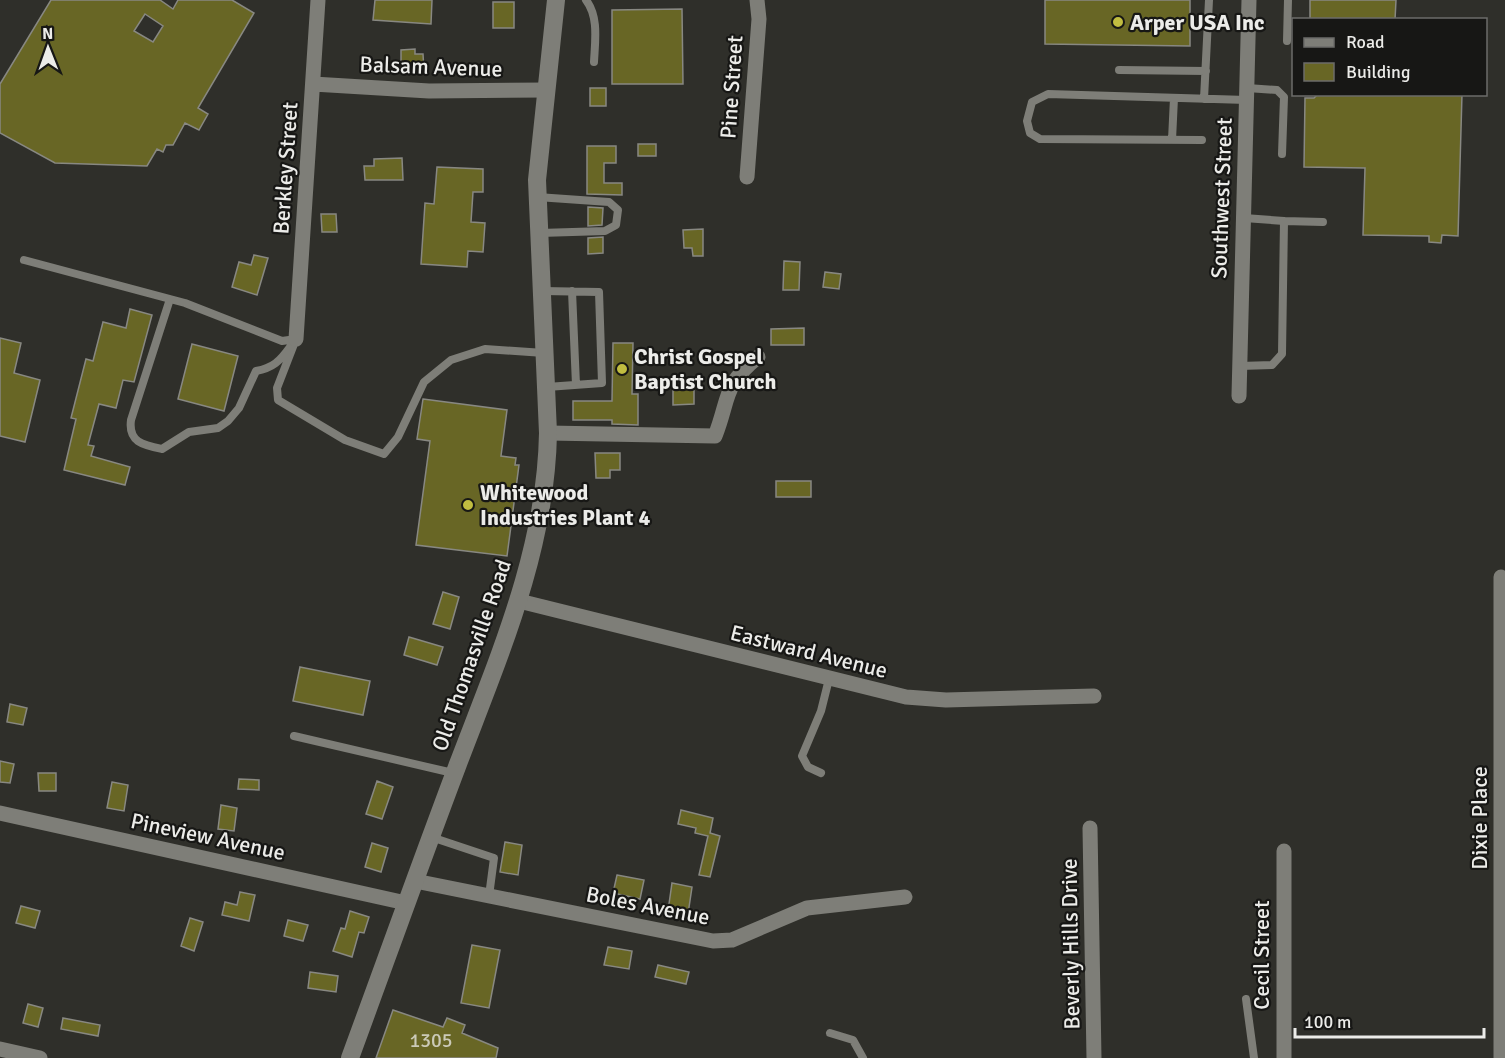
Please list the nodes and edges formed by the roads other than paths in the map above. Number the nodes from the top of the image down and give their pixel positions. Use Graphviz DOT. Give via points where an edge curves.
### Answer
graph roads {
  1 [pos="317,0"];
  2 [pos="556,0"];
  3 [pos="586,0"];
  4 [pos="757,0"];
  5 [pos="1209,0"];
  6 [pos="1249,0"];
  7 [pos="1288,0"];
  8 [pos="1287,41"];
  9 [pos="594,62"];
  10 [pos="1119,70"];
  11 [pos="1206,71"];
  12 [pos="313,84"];
  13 [pos="547,90"];
  14 [pos="1247,94"];
  15 [pos="1174,98"];
  16 [pos="1204,99"];
  17 [pos="1172,140"];
  18 [pos="1202,140"];
  19 [pos="1282,154"];
  20 [pos="747,177"];
  21 [pos="537,197"];
  22 [pos="1244,218"];
  23 [pos="1284,221"];
  24 [pos="1323,222"];
  25 [pos="538,233"];
  26 [pos="24,260"];
  27 [pos="541,291"];
  28 [pos="572,291"];
  29 [pos="170,299"];
  30 [pos="296,339"];
  31 [pos="544,353"];
  32 [pos="758,357"];
  33 [pos="1240,366"];
  34 [pos="576,385"];
  35 [pos="546,387"];
  36 [pos="1239,396"];
  37 [pos="548,433"];
  38 [pos="1501,577"];
  39 [pos="519,601"];
  40 [pos="829,679"];
  41 [pos="1094,696"];
  42 [pos="294,736"];
  43 [pos="455,773"];
  44 [pos="821,773"];
  45 [pos="0,813"];
  46 [pos="1090,828"];
  47 [pos="431,837"];
  48 [pos="1284,851"];
  49 [pos="415,881"];
  50 [pos="1503,881"];
  51 [pos="489,896"];
  52 [pos="905,897"];
  53 [pos="406,903"];
  54 [pos="1246,999"];
  55 [pos="830,1033"];
  56 [pos="0,1049"];
  57 [pos="40,1058"];
  58 [pos="350,1058"];
  59 [pos="862,1058"];
  60 [pos="1094,1058"];
  61 [pos="1254,1058"];
  62 [pos="1284,1058"];
  63 [pos="1501,1058"];
  1 -- 12 [label="street, Berkley Street"];
  2 -- 13 [label="street, Old Thomasville Road"];
  3 -- 9 [label="lane" via="592,8 595,27"];
  4 -- 20 [label="street, Pine Street" via="759,19"];
  5 -- 11 [label="lane"];
  6 -- 14 [label="street, Southwest Street"];
  7 -- 8 [label="lane"];
  10 -- 11 [label="lane"];
  11 -- 16 [label="lane"];
  12 -- 13 [label="street, Balsam Avenue" via="429,91"];
  12 -- 30 [label="street, Berkley Street"];
  13 -- 21 [label="street, Old Thomasville Road"];
  14 -- 16 [label="lane"];
  14 -- 19 [label="lane" via="1277,90 1284,97"];
  14 -- 22 [label="street, Southwest Street"];
  15 -- 16 [label="lane"];
  15 -- 17 [label="lane"];
  15 -- 17 [label="lane" via="1048,94 1032,102 1027,120 1030,133 1040,139"];
  17 -- 18 [label="lane"];
  21 -- 25 [label="street, Old Thomasville Road"];
  21 -- 25 [label="lane" via="609,202 618,210 616,225 605,231"];
  22 -- 23 [label="lane"];
  22 -- 33 [label="street, Southwest Street"];
  23 -- 24 [label="lane"];
  23 -- 33 [label="lane" via="1282,354 1272,365"];
  25 -- 27 [label="street, Old Thomasville Road"];
  26 -- 29 [label="lane"];
  27 -- 28 [label="lane"];
  27 -- 31 [label="street, Old Thomasville Road"];
  28 -- 34 [label="lane"];
  28 -- 34 [label="lane" via="599,292 602,383"];
  29 -- 30 [label="lane" via="282,341"];
  29 -- 30 [label="lane" via="131,420 133,438 145,446 162,448 189,432 218,428 228,421 239,408 256,371 279,363"];
  30 -- 31 [label="lane" via="277,388 278,400 345,440 384,454 398,437 424,382 451,360 485,349"];
  31 -- 35 [label="street, Old Thomasville Road"];
  32 -- 37 [label="street" via="741,370 727,392 715,436"];
  33 -- 36 [label="street, Southwest Street"];
  34 -- 35 [label="lane"];
  35 -- 37 [label="street, Old Thomasville Road"];
  37 -- 39 [label="street, Old Thomasville Road" via="544,494"];
  38 -- 50 [label="street, Dixie Place"];
  39 -- 40 [label="street, Eastward Avenue"];
  39 -- 43 [label="street, Old Thomasville Road"];
  40 -- 41 [label="street, Eastward Avenue" via="906,697 946,700"];
  40 -- 44 [label="lane" via="821,711 802,756 807,767"];
  42 -- 43 [label="lane"];
  43 -- 47 [label="street, Old Thomasville Road"];
  45 -- 53 [label="street, Pineview Avenue"];
  46 -- 60 [label="street, Beverly Hills Drive"];
  47 -- 49 [label="street, Old Thomasville Road"];
  47 -- 51 [label="lane" via="494,858"];
  48 -- 62 [label="street, Cecil Street"];
  49 -- 51 [label="street, Boles Avenue"];
  49 -- 53 [label="street, Old Thomasville Road"];
  50 -- 63 [label="street, Dixie Place"];
  51 -- 52 [label="street, Boles Avenue" via="713,941 732,940 807,908"];
  53 -- 58 [label="street, Old Thomasville Road"];
  54 -- 61 [label="lane"];
  55 -- 59 [label="lane" via="853,1040"];
  56 -- 57 [label="street"];
}
